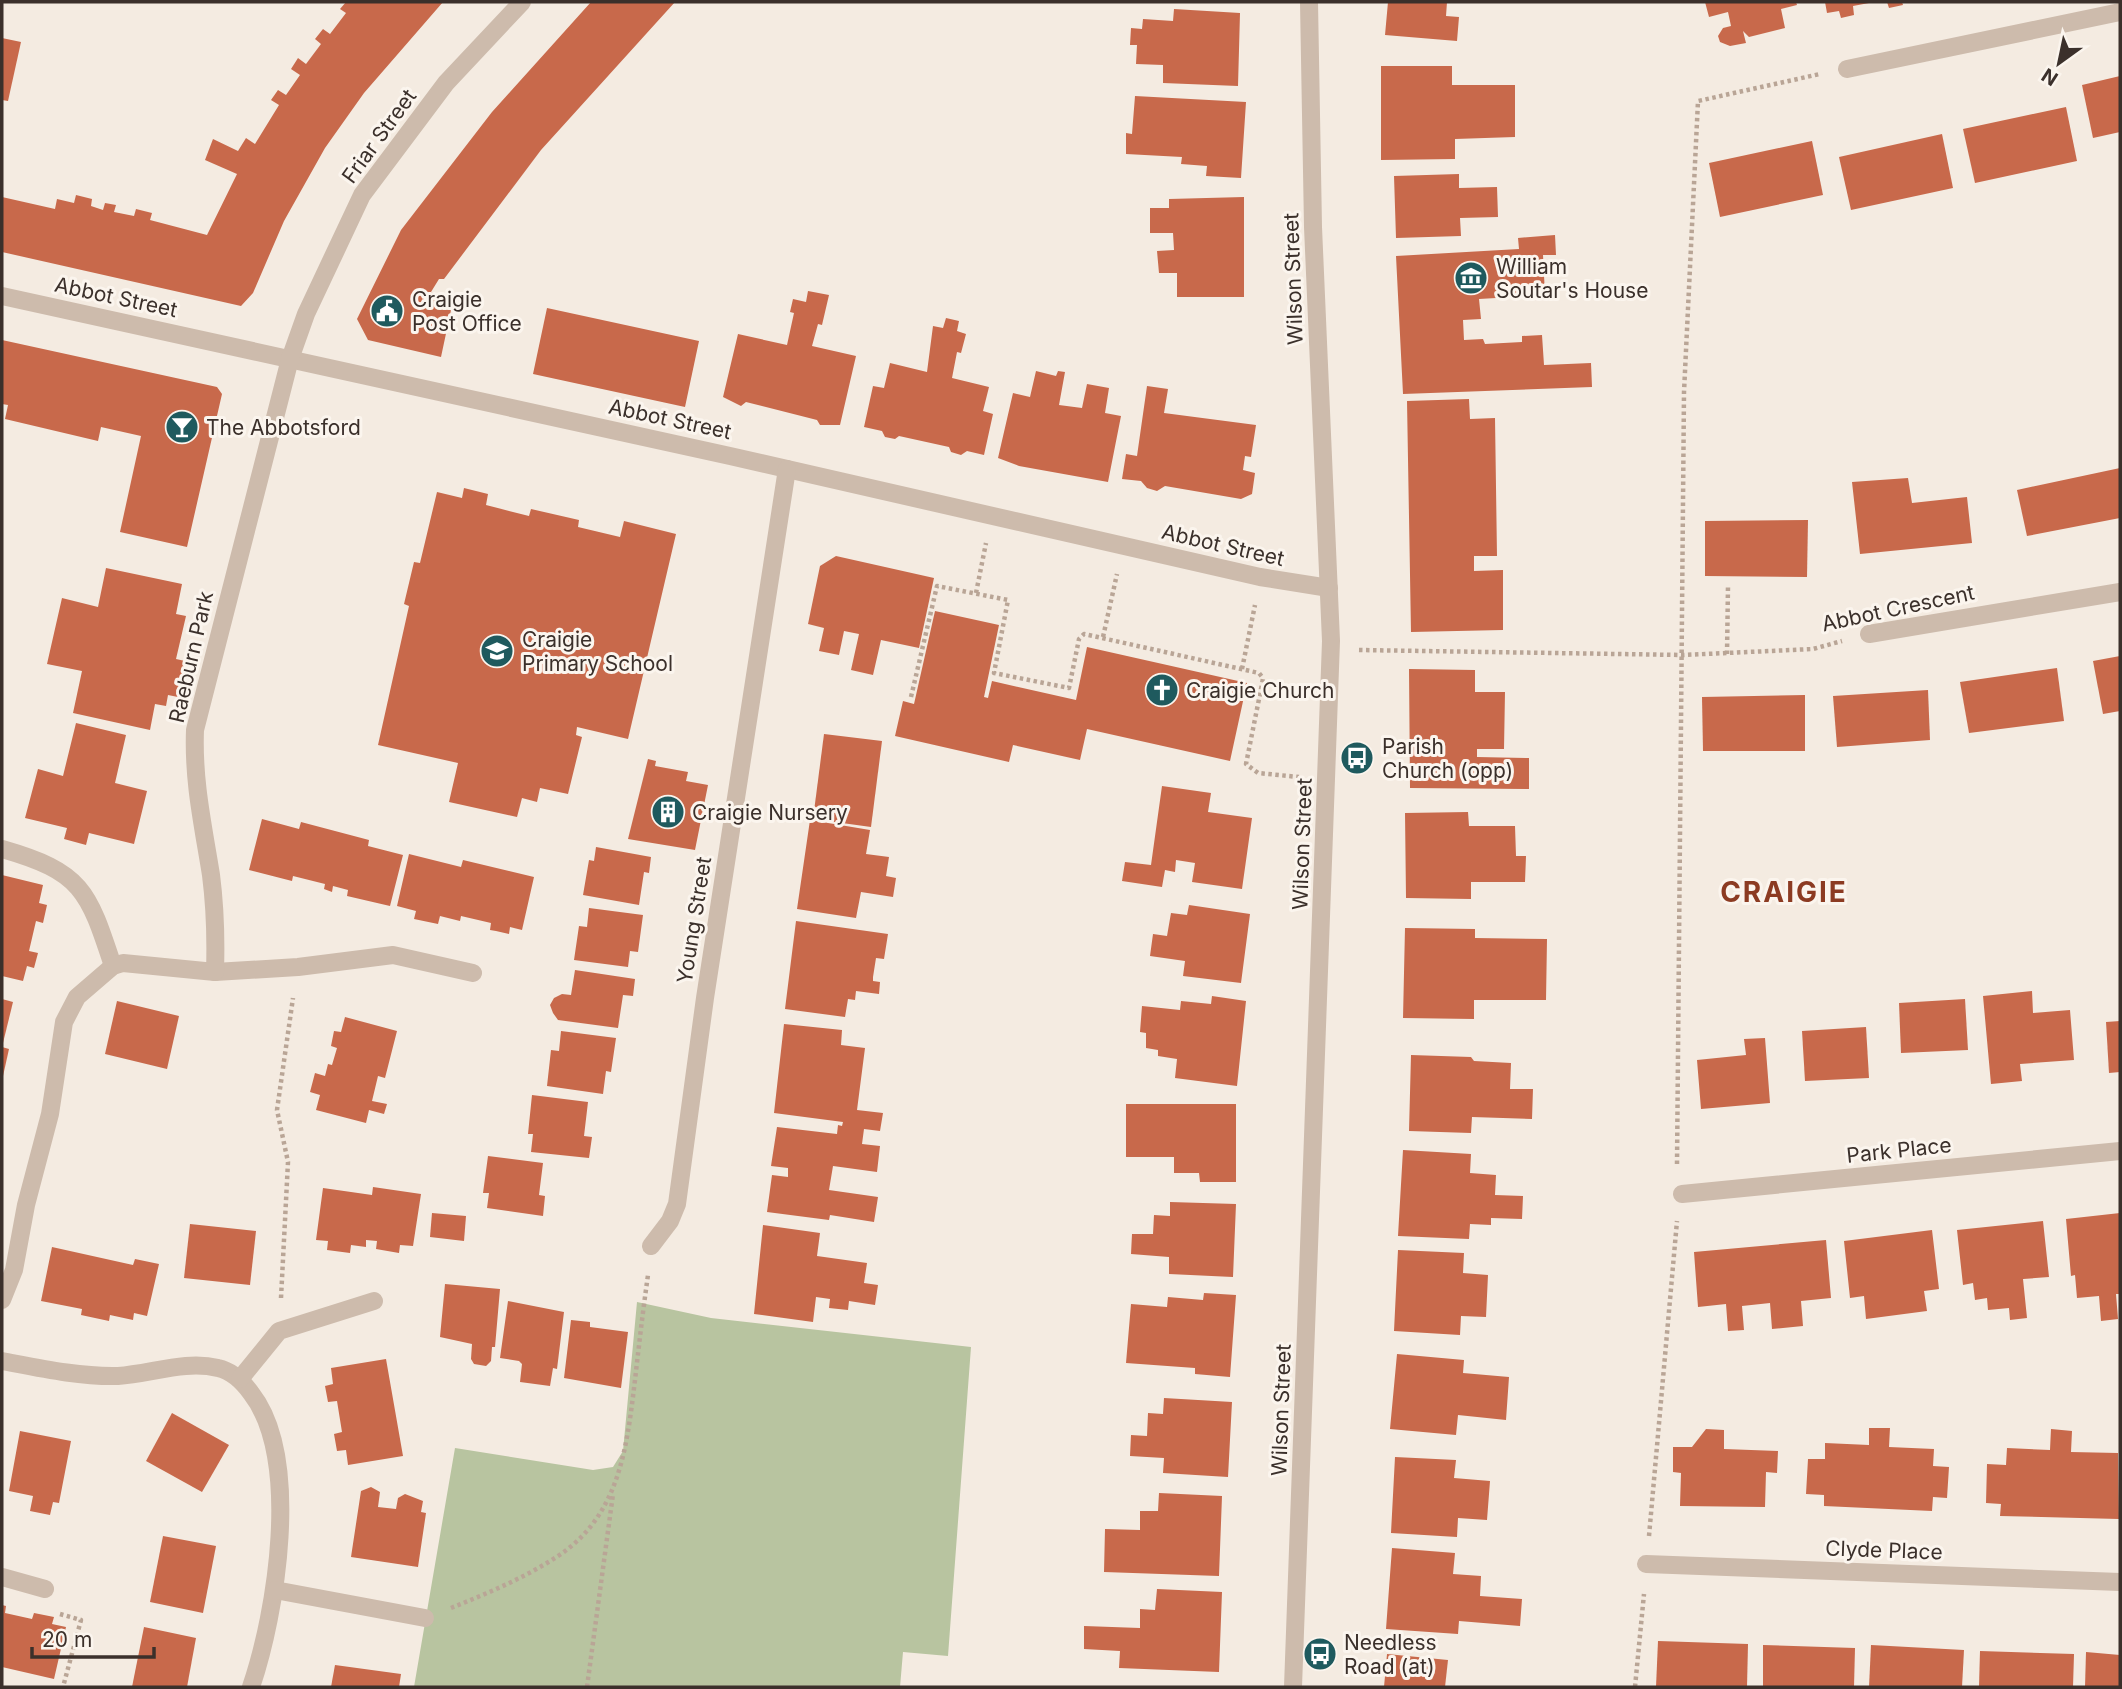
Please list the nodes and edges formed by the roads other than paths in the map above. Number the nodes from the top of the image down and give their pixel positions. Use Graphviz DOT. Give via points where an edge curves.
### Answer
graph roads {
  1 [pos="522,2"];
  2 [pos="1309,2"];
  3 [pos="2120,12"];
  4 [pos="1847,68"];
  5 [pos="2,296"];
  6 [pos="290,359"];
  7 [pos="787,469"];
  8 [pos="1329,589"];
  9 [pos="2120,592"];
  10 [pos="1869,634"];
  11 [pos="2,849"];
  12 [pos="113,966"];
  13 [pos="215,972"];
  14 [pos="473,974"];
  15 [pos="2120,1151"];
  16 [pos="1682,1194"];
  17 [pos="651,1246"];
  18 [pos="2,1300"];
  19 [pos="374,1301"];
  20 [pos="2,1361"];
  21 [pos="240,1379"];
  22 [pos="1646,1564"];
  23 [pos="2,1577"];
  24 [pos="2120,1582"];
  25 [pos="45,1589"];
  26 [pos="275,1590"];
  27 [pos="425,1618"];
  28 [pos="251,1687"];
  29 [pos="1293,1687"];
  1 -- 6 [label="street, Friar Street" via="446,83 362,195"];
  2 -- 8 [label="street, Wilson Street"];
  3 -- 4 [label="street"];
  5 -- 6 [label="street, Abbot Street"];
  6 -- 7 [label="street, Abbot Street"];
  6 -- 13 [label="street, Raeburn Park" via="195,730 198,810 211,876"];
  7 -- 8 [label="street, Abbot Street" via="1260,578"];
  7 -- 17 [label="street, Young Street" via="677,1204"];
  8 -- 29 [label="street, Wilson Street" via="1327,779"];
  9 -- 10 [label="street, Abbot Crescent"];
  11 -- 12 [label="street" via="39,860 73,880 94,907"];
  12 -- 13 [label="street" via="140,962"];
  12 -- 18 [label="street" via="77,997 64,1021 50,1114 15,1270"];
  13 -- 14 [label="street" via="393,955"];
  15 -- 16 [label="street, Park Place"];
  19 -- 21 [label="street" via="279,1331"];
  20 -- 21 [label="street" via="104,1376 198,1365 221,1368"];
  21 -- 26 [label="street" via="266,1414 278,1467"];
  22 -- 24 [label="street, Clyde Place"];
  23 -- 25 [label="street"];
  26 -- 27 [label="street"];
  26 -- 28 [label="street"];
}
